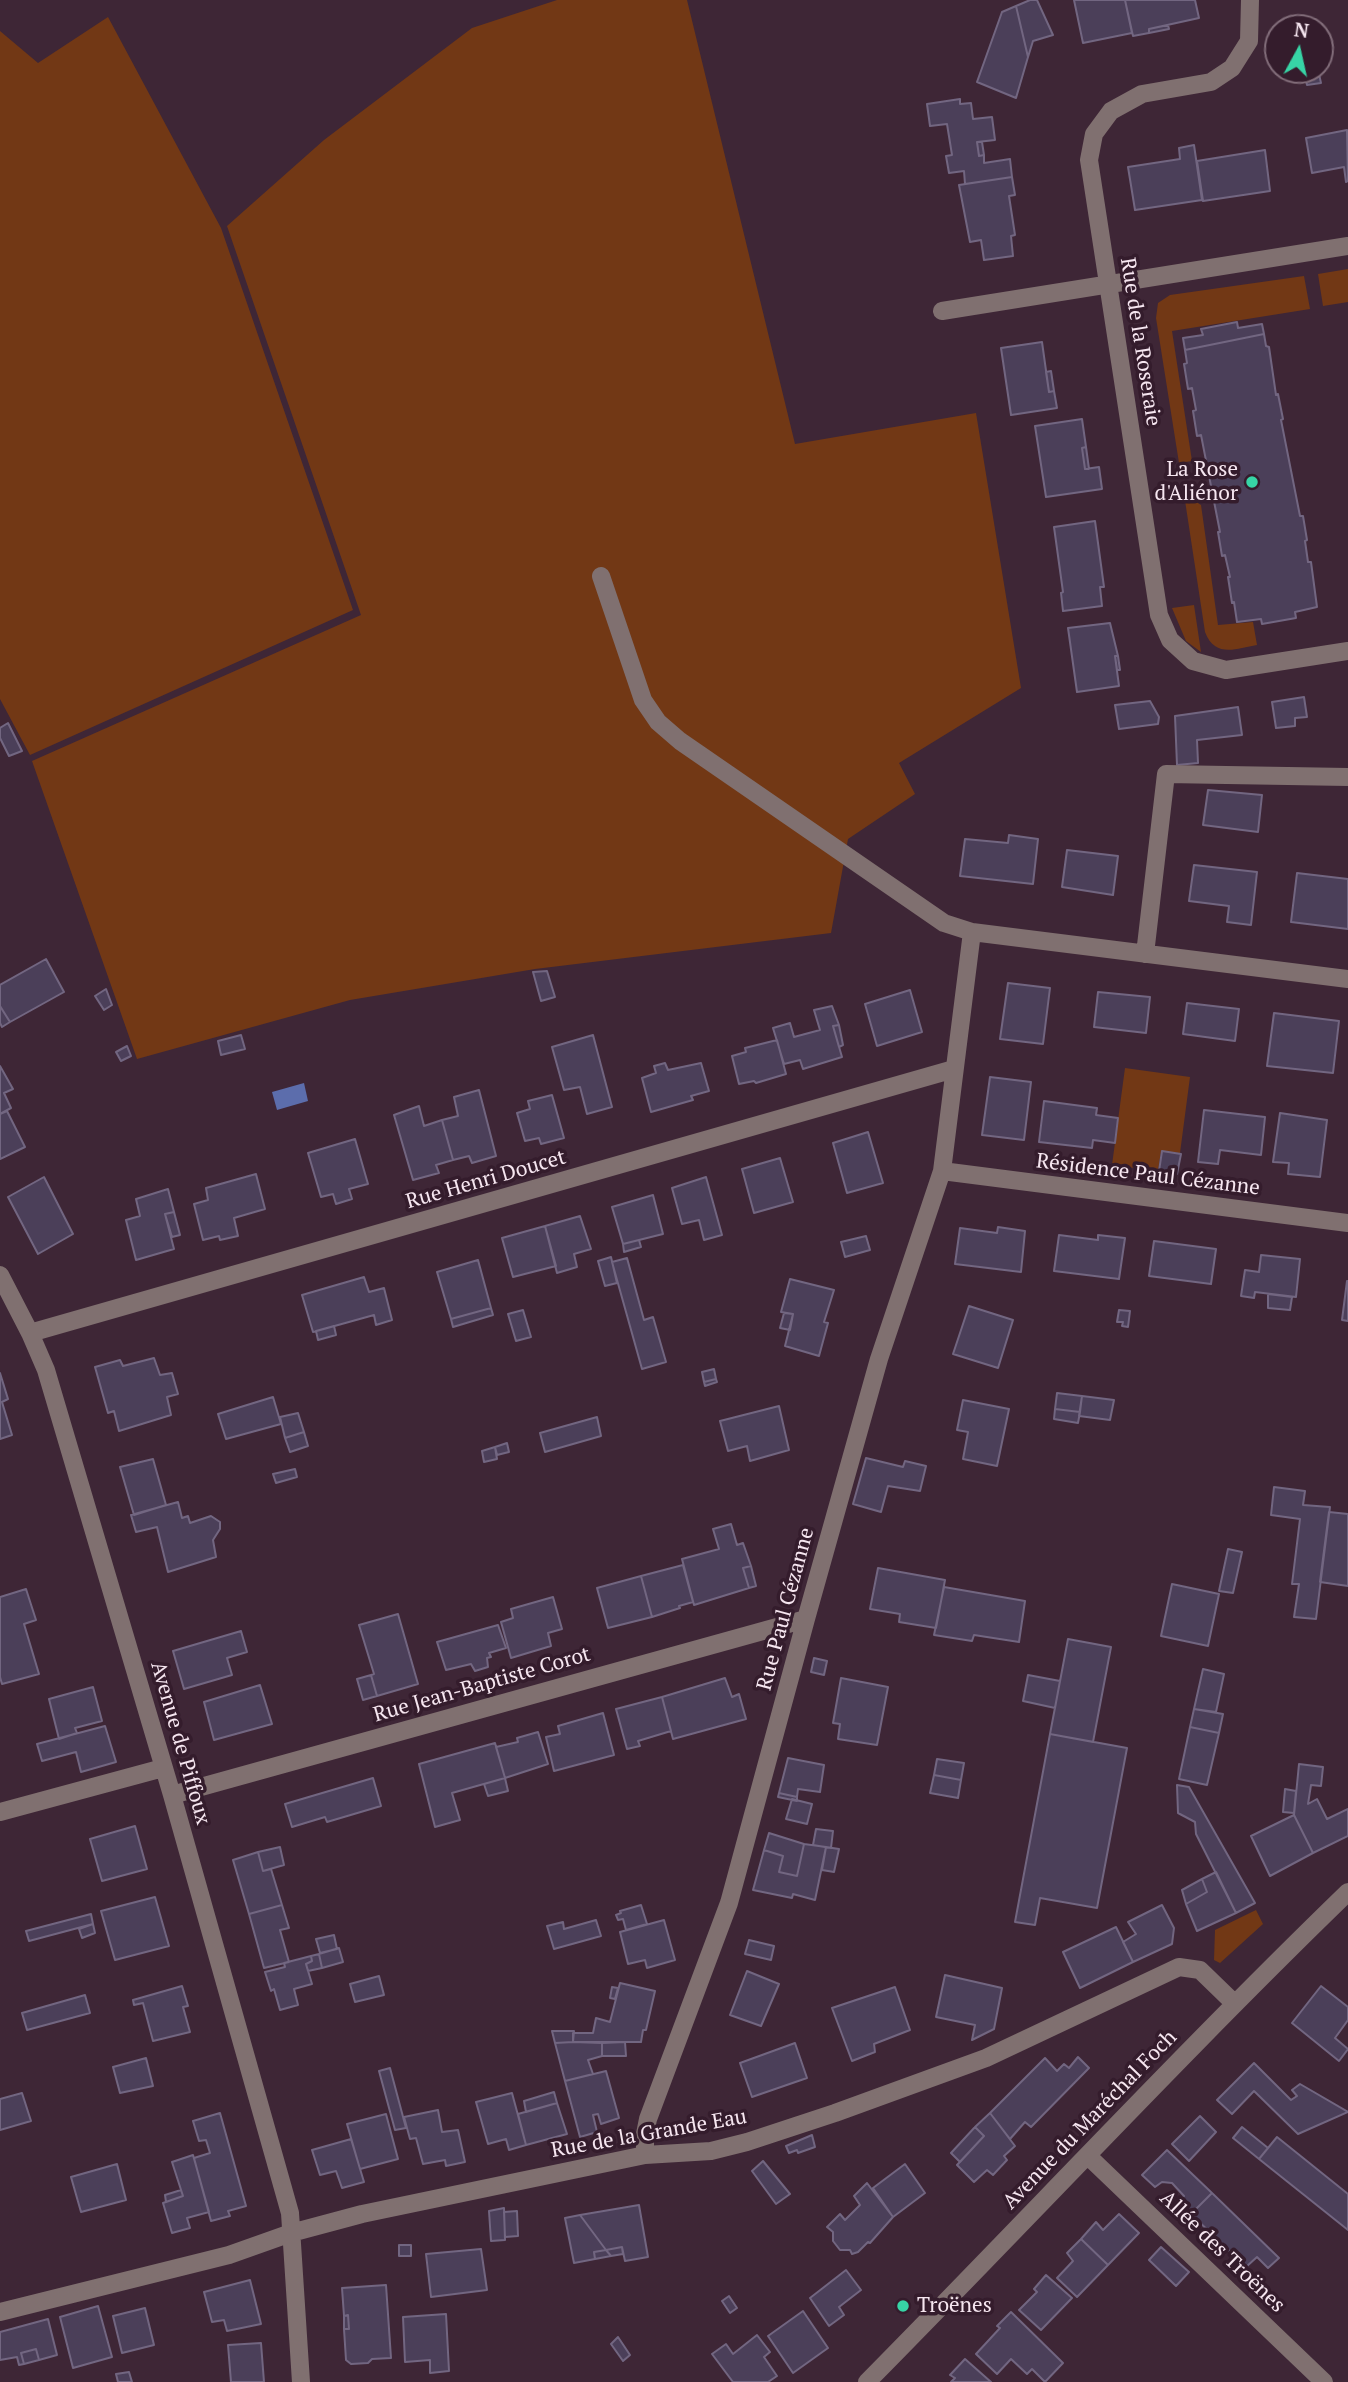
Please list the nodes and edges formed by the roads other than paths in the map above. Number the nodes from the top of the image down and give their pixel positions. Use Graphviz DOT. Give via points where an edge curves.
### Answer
graph roads {
  1 [pos="1250,0"];
  2 [pos="1348,246"];
  3 [pos="1108,285"];
  4 [pos="942,311"];
  5 [pos="601,576"];
  6 [pos="1348,651"];
  7 [pos="1348,778"];
  8 [pos="972,932"];
  9 [pos="1145,954"];
  10 [pos="1348,979"];
  11 [pos="954,1069"];
  12 [pos="942,1171"];
  13 [pos="1348,1223"];
  14 [pos="0,1275"];
  15 [pos="30,1333"];
  16 [pos="806,1619"];
  17 [pos="163,1768"];
  18 [pos="172,1795"];
  19 [pos="0,1812"];
  20 [pos="1348,1892"];
  21 [pos="1234,2003"];
  22 [pos="645,2155"];
  23 [pos="1088,2156"];
  24 [pos="291,2233"];
  25 [pos="0,2312"];
  26 [pos="300,2382"];
  27 [pos="867,2382"];
  28 [pos="1324,2382"];
  1 -- 3 [label="street, Rue de la Roseraie" via="1250,41 1232,68 1211,82 1142,94 1111,111 1094,134 1089,160"];
  2 -- 3 [label="street"];
  3 -- 4 [label="street"];
  3 -- 6 [label="street, Rue de la Roseraie" via="1159,615 1170,640 1193,661 1226,670"];
  5 -- 8 [label="street" via="633,677 657,722 944,923"];
  7 -- 9 [label="street" via="1166,774"];
  8 -- 9 [label="street"];
  8 -- 11 [label="street"];
  9 -- 10 [label="street"];
  11 -- 12 [label="street, Rue Paul Cézanne"];
  11 -- 15 [label="street, Rue Henri Doucet"];
  12 -- 13 [label="street, Résidence Paul Cézanne"];
  12 -- 16 [label="street, Rue Paul Cézanne" via="879,1359"];
  14 -- 15 [label="street, Avenue de Piffoux"];
  15 -- 17 [label="street, Avenue de Piffoux" via="46,1370"];
  16 -- 18 [label="street, Rue Jean-Baptiste Corot"];
  16 -- 22 [label="street, Rue Paul Cézanne" via="742,1860 649,2119"];
  17 -- 18 [label="street, Avenue de Piffoux"];
  17 -- 19 [label="street"];
  18 -- 24 [label="street, Avenue de Piffoux" via="290,2213"];
  20 -- 21 [label="street, Avenue du Maréchal Foch"];
  21 -- 22 [label="street, Rue de la Grande Eau" via="1200,1970 1179,1967 986,2058 835,2113 711,2151"];
  21 -- 23 [label="street, Avenue du Maréchal Foch"];
  22 -- 24 [label="street, Rue de la Grande Eau"];
  23 -- 27 [label="street, Avenue du Maréchal Foch"];
  23 -- 28 [label="street, Allée des Troënes"];
  24 -- 25 [label="street, Rue de la Grande Eau" via="229,2255"];
  24 -- 26 [label="street, Avenue de Piffoux"];
}
